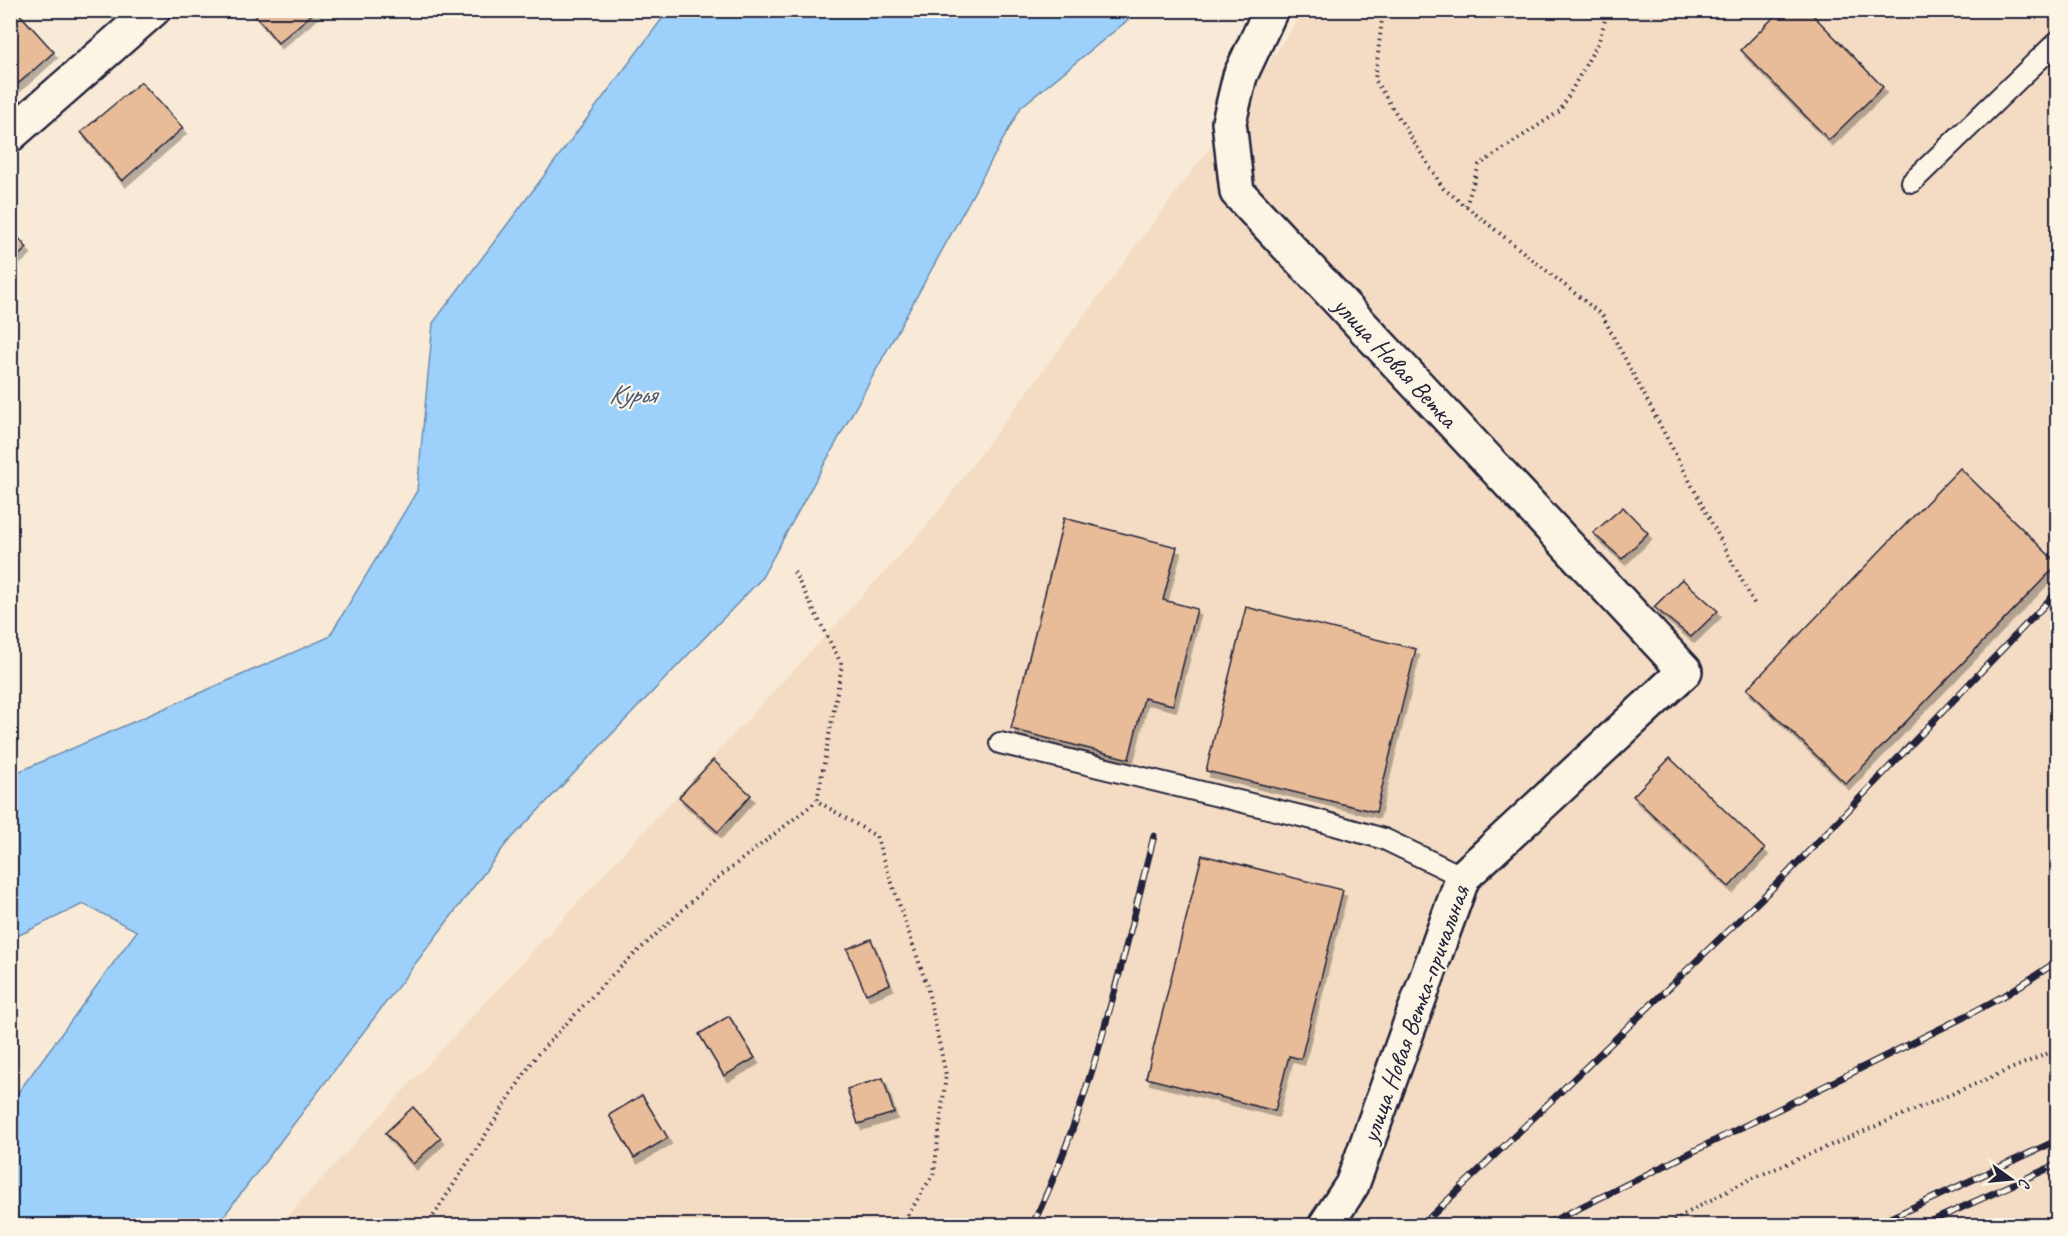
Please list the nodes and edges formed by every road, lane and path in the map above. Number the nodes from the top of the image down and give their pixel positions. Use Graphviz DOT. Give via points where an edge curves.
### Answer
graph roads {
  1 [pos="153,10"];
  2 [pos="1270,10"];
  3 [pos="1383,10"];
  4 [pos="1608,10"];
  5 [pos="2058,41"];
  6 [pos="10,135"];
  7 [pos="1912,182"];
  8 [pos="1466,207"];
  9 [pos="794,572"];
  10 [pos="1755,604"];
  11 [pos="1686,671"];
  12 [pos="1000,743"];
  13 [pos="818,801"];
  14 [pos="1463,877"];
  15 [pos="2058,1049"];
  16 [pos="427,1226"];
  17 [pos="901,1226"];
  18 [pos="1325,1226"];
  19 [pos="1663,1226"];
  1 -- 6 [label="street"];
  2 -- 11 [label="street, улица Новая Ветка" via="1240,76 1229,122 1237,192"];
  3 -- 8 [label="path" via="1375,80 1443,188"];
  4 -- 8 [label="path" via="1599,41 1560,111 1479,165"];
  5 -- 7 [label="lane"];
  8 -- 10 [label="path" via="1602,315"];
  9 -- 13 [label="path" via="842,665"];
  11 -- 14 [label="street, улица Новая Ветка-причальная"];
  12 -- 14 [label="lane" via="1384,839"];
  13 -- 16 [label="path" via="714,881 612,975 536,1056"];
  13 -- 17 [label="path" via="876,836 927,986 946,1075 934,1173"];
  14 -- 18 [label="street, улица Новая Ветка-причальная" via="1352,1185"];
  15 -- 19 [label="path" via="1744,1182"];
}
